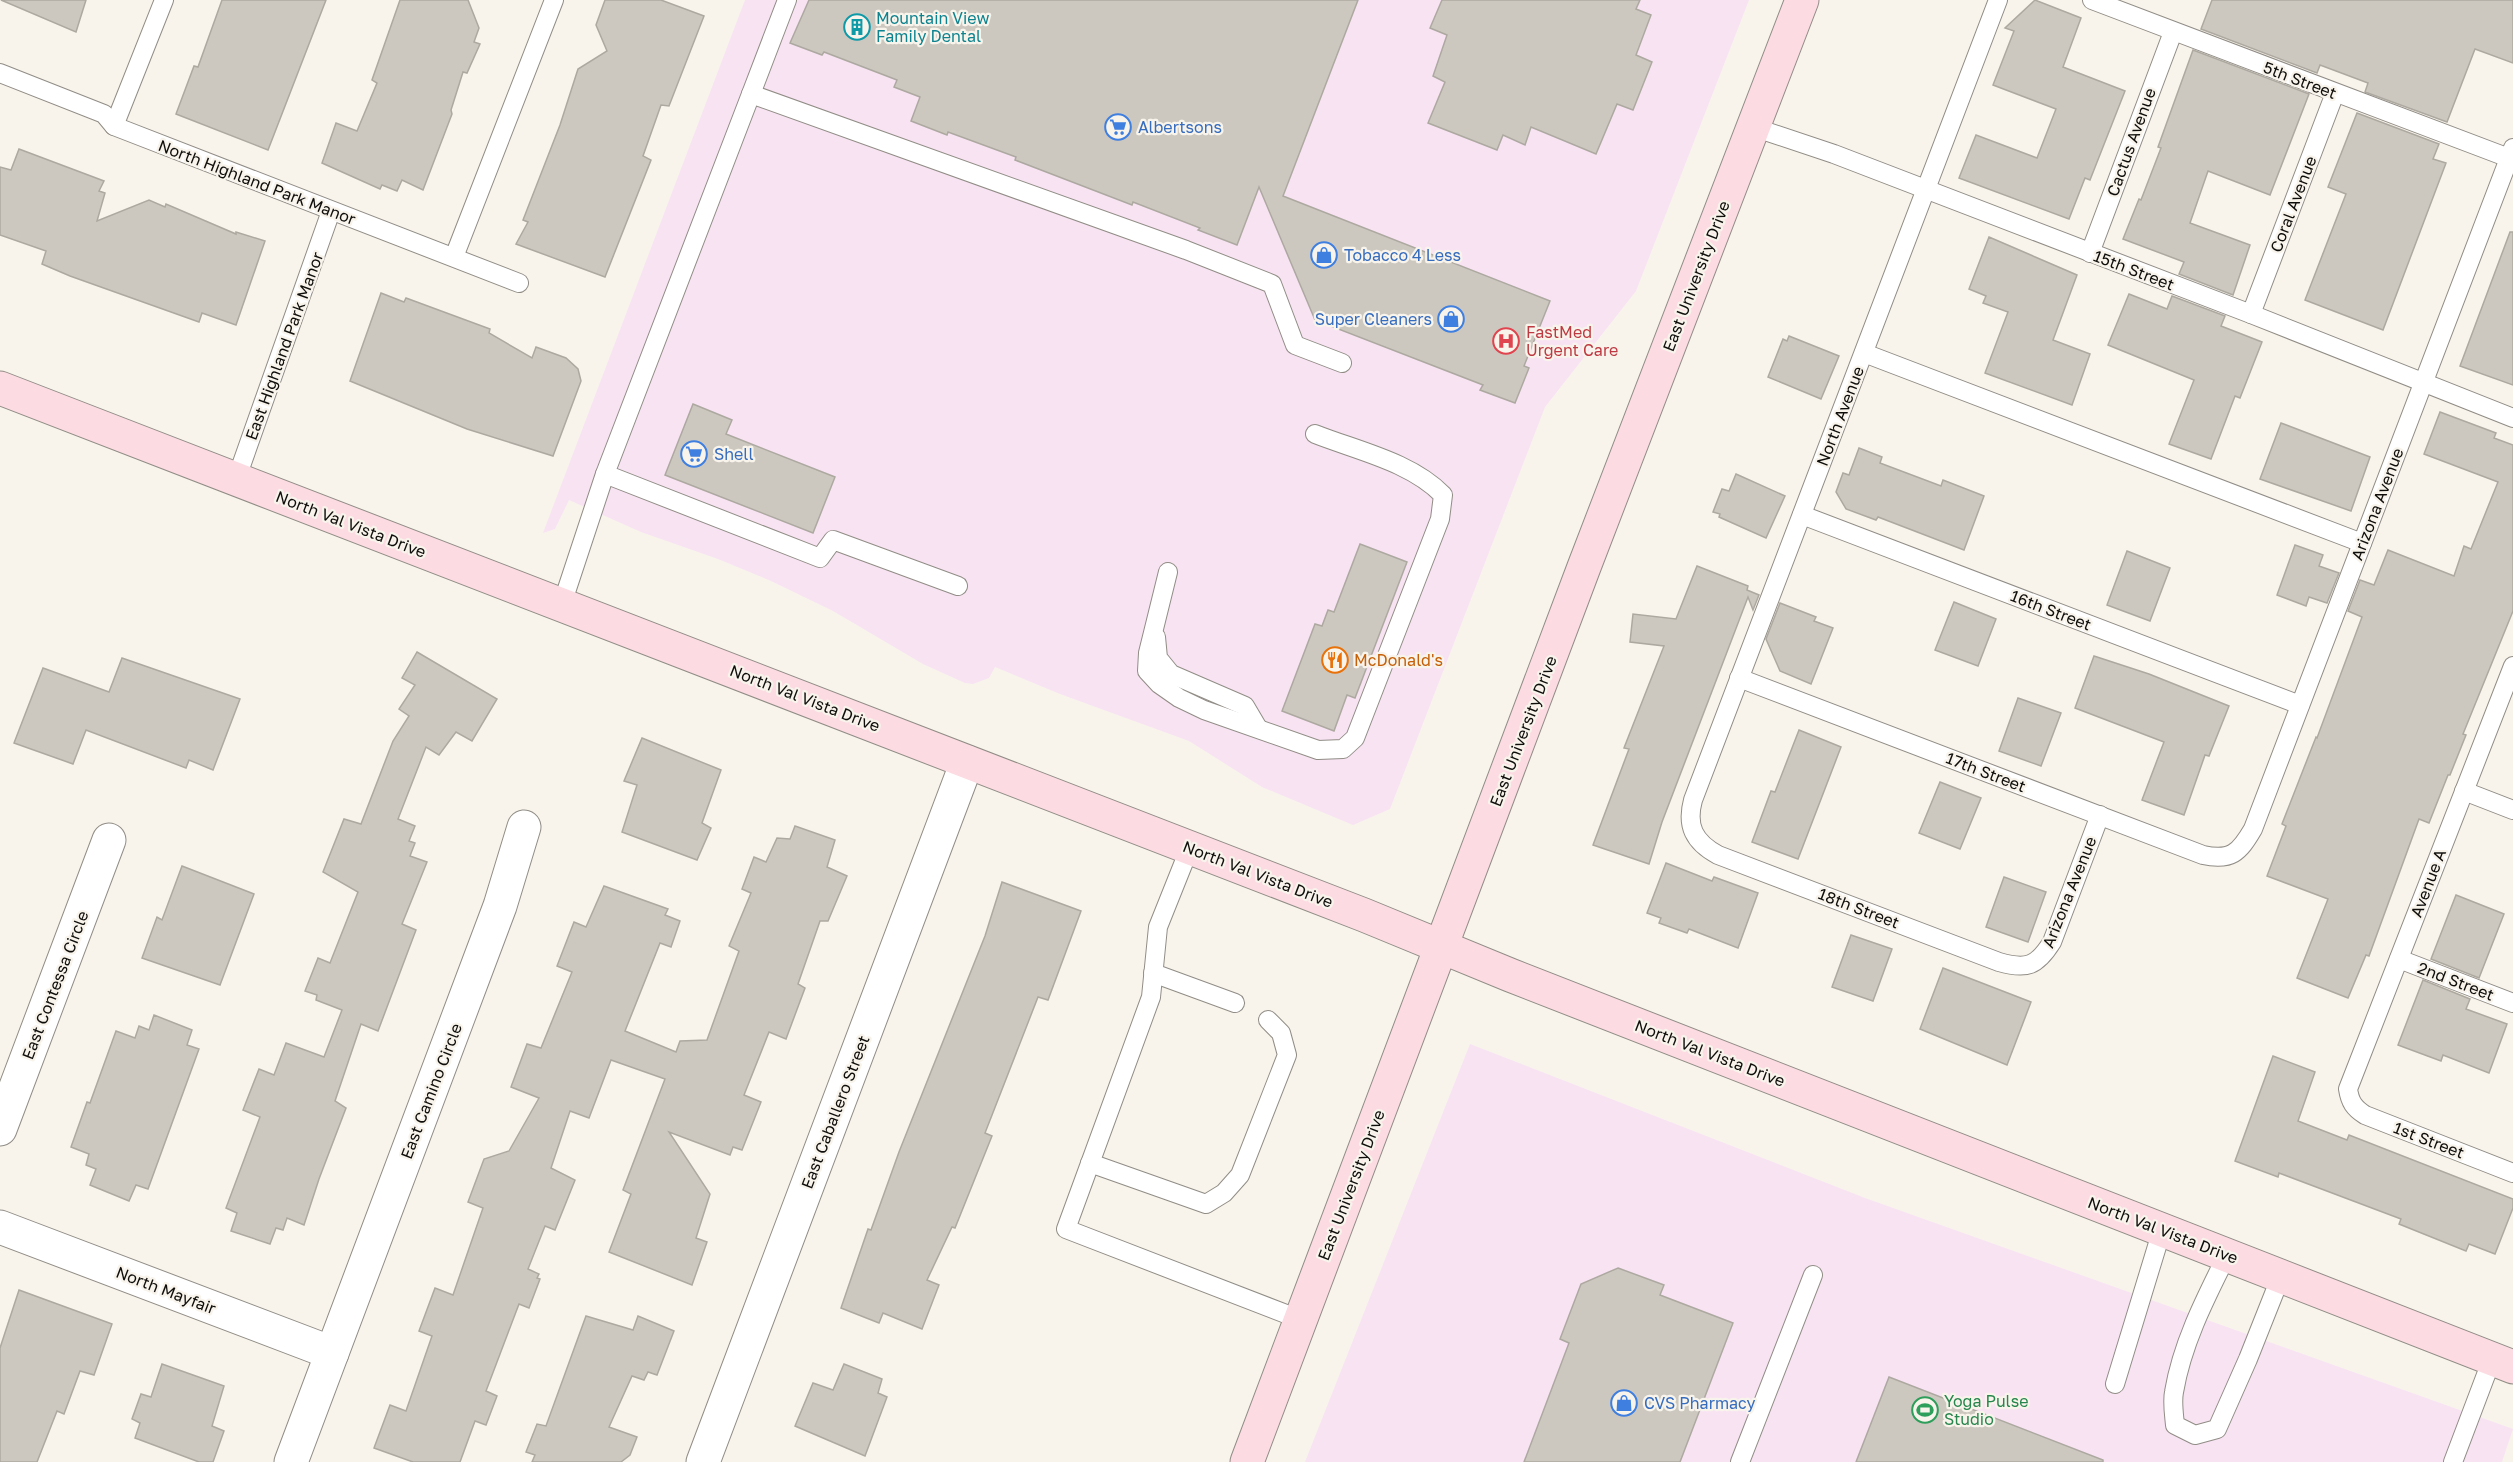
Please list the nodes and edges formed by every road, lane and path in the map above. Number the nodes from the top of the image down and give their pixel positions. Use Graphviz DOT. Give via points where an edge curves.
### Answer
graph roads {
  1 [pos="164,0"];
  2 [pos="554,0"];
  3 [pos="787,0"];
  4 [pos="1802,0"];
  5 [pos="1998,0"];
  6 [pos="2092,0"];
  7 [pos="2173,32"];
  8 [pos="0,73"];
  9 [pos="2336,93"];
  10 [pos="752,94"];
  11 [pos="114,126"];
  12 [pos="1753,127"];
  13 [pos="2511,153"];
  14 [pos="1925,190"];
  15 [pos="331,211"];
  16 [pos="2090,253"];
  17 [pos="454,257"];
  18 [pos="519,283"];
  19 [pos="2251,314"];
  20 [pos="1864,353"];
  21 [pos="1342,363"];
  22 [pos="2423,382"];
  23 [pos="0,388"];
  24 [pos="2513,418"];
  25 [pos="1315,434"];
  26 [pos="605,474"];
  27 [pos="236,480"];
  28 [pos="1802,515"];
  29 [pos="2362,543"];
  30 [pos="1168,572"];
  31 [pos="958,586"];
  32 [pos="562,604"];
  33 [pos="2513,666"];
  34 [pos="1739,678"];
  35 [pos="2300,705"];
  36 [pos="967,762"];
  37 [pos="2464,791"];
  38 [pos="2513,810"];
  39 [pos="2100,815"];
  40 [pos="524,827"];
  41 [pos="1692,834"];
  42 [pos="109,840"];
  43 [pos="1190,848"];
  44 [pos="2233,854"];
  45 [pos="1442,946"];
  46 [pos="2399,959"];
  47 [pos="2033,964"];
  48 [pos="1153,973"];
  49 [pos="1235,1003"];
  50 [pos="2513,1003"];
  51 [pos="1268,1020"];
  52 [pos="2350,1100"];
  53 [pos="0,1129"];
  54 [pos="1090,1163"];
  55 [pos="2513,1173"];
  56 [pos="0,1227"];
  57 [pos="2162,1230"];
  58 [pos="2227,1255"];
  59 [pos="1813,1275"];
  60 [pos="2281,1276"];
  61 [pos="1299,1319"];
  62 [pos="332,1353"];
  63 [pos="2502,1363"];
  64 [pos="2115,1384"];
  65 [pos="291,1462"];
  66 [pos="703,1462"];
  67 [pos="1247,1462"];
  68 [pos="1740,1462"];
  69 [pos="2453,1462"];
  1 -- 11 [label="lane"];
  2 -- 17 [label="lane"];
  3 -- 10 [label="lane"];
  4 -- 12 [label="main road, East University Drive"];
  5 -- 14 [label="lane, North Avenue"];
  6 -- 7 [label="lane, 5th Street"];
  7 -- 9 [label="lane, 5th Street"];
  7 -- 16 [label="lane, Cactus Avenue"];
  8 -- 11 [label="lane, North Highland Park Manor" via="104,114"];
  9 -- 13 [label="lane, 5th Street"];
  9 -- 19 [label="lane, Coral Avenue"];
  10 -- 21 [label="lane" via="1272,284 1295,345"];
  10 -- 26 [label="lane"];
  11 -- 15 [label="lane, North Highland Park Manor"];
  12 -- 14 [label="lane, 15th Street"];
  12 -- 45 [label="main road, East University Drive"];
  13 -- 22 [label="lane, Arizona Avenue"];
  14 -- 16 [label="lane, 15th Street"];
  14 -- 20 [label="lane, North Avenue"];
  15 -- 17 [label="lane, North Highland Park Manor"];
  15 -- 27 [label="lane, East Highland Park Manor"];
  16 -- 19 [label="lane, 15th Street"];
  17 -- 18 [label="lane, North Highland Park Manor"];
  19 -- 22 [label="lane, 15th Street"];
  20 -- 28 [label="lane, North Avenue"];
  20 -- 29 [label="lane"];
  22 -- 24 [label="lane, 15th Street"];
  22 -- 29 [label="lane, Arizona Avenue"];
  23 -- 27 [label="main road, North Val Vista Drive"];
  25 -- 30 [label="lane" via="1413,471 1443,495 1440,519 1355,738 1343,749 1318,750 1258,728 1245,706 1171,674 1158,658 1156,626"];
  26 -- 31 [label="lane" via="820,558 833,540"];
  26 -- 32 [label="lane"];
  27 -- 32 [label="main road, North Val Vista Drive"];
  28 -- 34 [label="lane, North Avenue"];
  28 -- 35 [label="lane, 16th Street"];
  29 -- 35 [label="lane, Arizona Avenue"];
  32 -- 36 [label="main road, North Val Vista Drive"];
  33 -- 37 [label="lane, Avenue A"];
  34 -- 39 [label="lane, 17th Street"];
  34 -- 41 [label="lane, North Avenue" via="1693,800"];
  35 -- 44 [label="lane, Arizona Avenue" via="2253,829 2242,848"];
  36 -- 43 [label="main road, North Val Vista Drive"];
  36 -- 66 [label="street, East Caballero Street"];
  37 -- 38 [label="lane"];
  37 -- 46 [label="lane, Avenue A"];
  39 -- 44 [label="lane, 17th Street" via="2203,855 2223,858"];
  39 -- 47 [label="lane, Arizona Avenue" via="2052,942"];
  40 -- 62 [label="street, East Camino Circle" via="500,906"];
  41 -- 47 [label="lane, 18th Street" via="1718,855 1999,962"];
  42 -- 53 [label="street, East Contessa Circle"];
  43 -- 45 [label="main road, North Val Vista Drive"];
  43 -- 48 [label="lane" via="1158,927"];
  45 -- 57 [label="main road, North Val Vista Drive"];
  45 -- 61 [label="main road, East University Drive"];
  46 -- 50 [label="lane, 2nd Street"];
  46 -- 52 [label="lane, Avenue A" via="2348,1089"];
  48 -- 49 [label="lane"];
  48 -- 54 [label="lane" via="1151,997"];
  51 -- 54 [label="lane" via="1281,1033 1287,1055 1240,1174 1224,1193 1206,1204"];
  52 -- 55 [label="lane, 1st Street" via="2365,1115"];
  54 -- 61 [label="lane" via="1066,1229"];
  56 -- 62 [label="street, North Mayfair"];
  57 -- 58 [label="main road, North Val Vista Drive"];
  57 -- 64 [label="lane"];
  58 -- 60 [label="main road, North Val Vista Drive"];
  58 -- 60 [label="lane" via="2185,1349 2173,1394 2175,1425 2195,1435 2217,1429"];
  59 -- 68 [label="lane"];
  60 -- 63 [label="main road, North Val Vista Drive"];
  61 -- 67 [label="main road, East University Drive"];
  62 -- 65 [label="street, East Camino Circle"];
  63 -- 69 [label="lane"];
}
